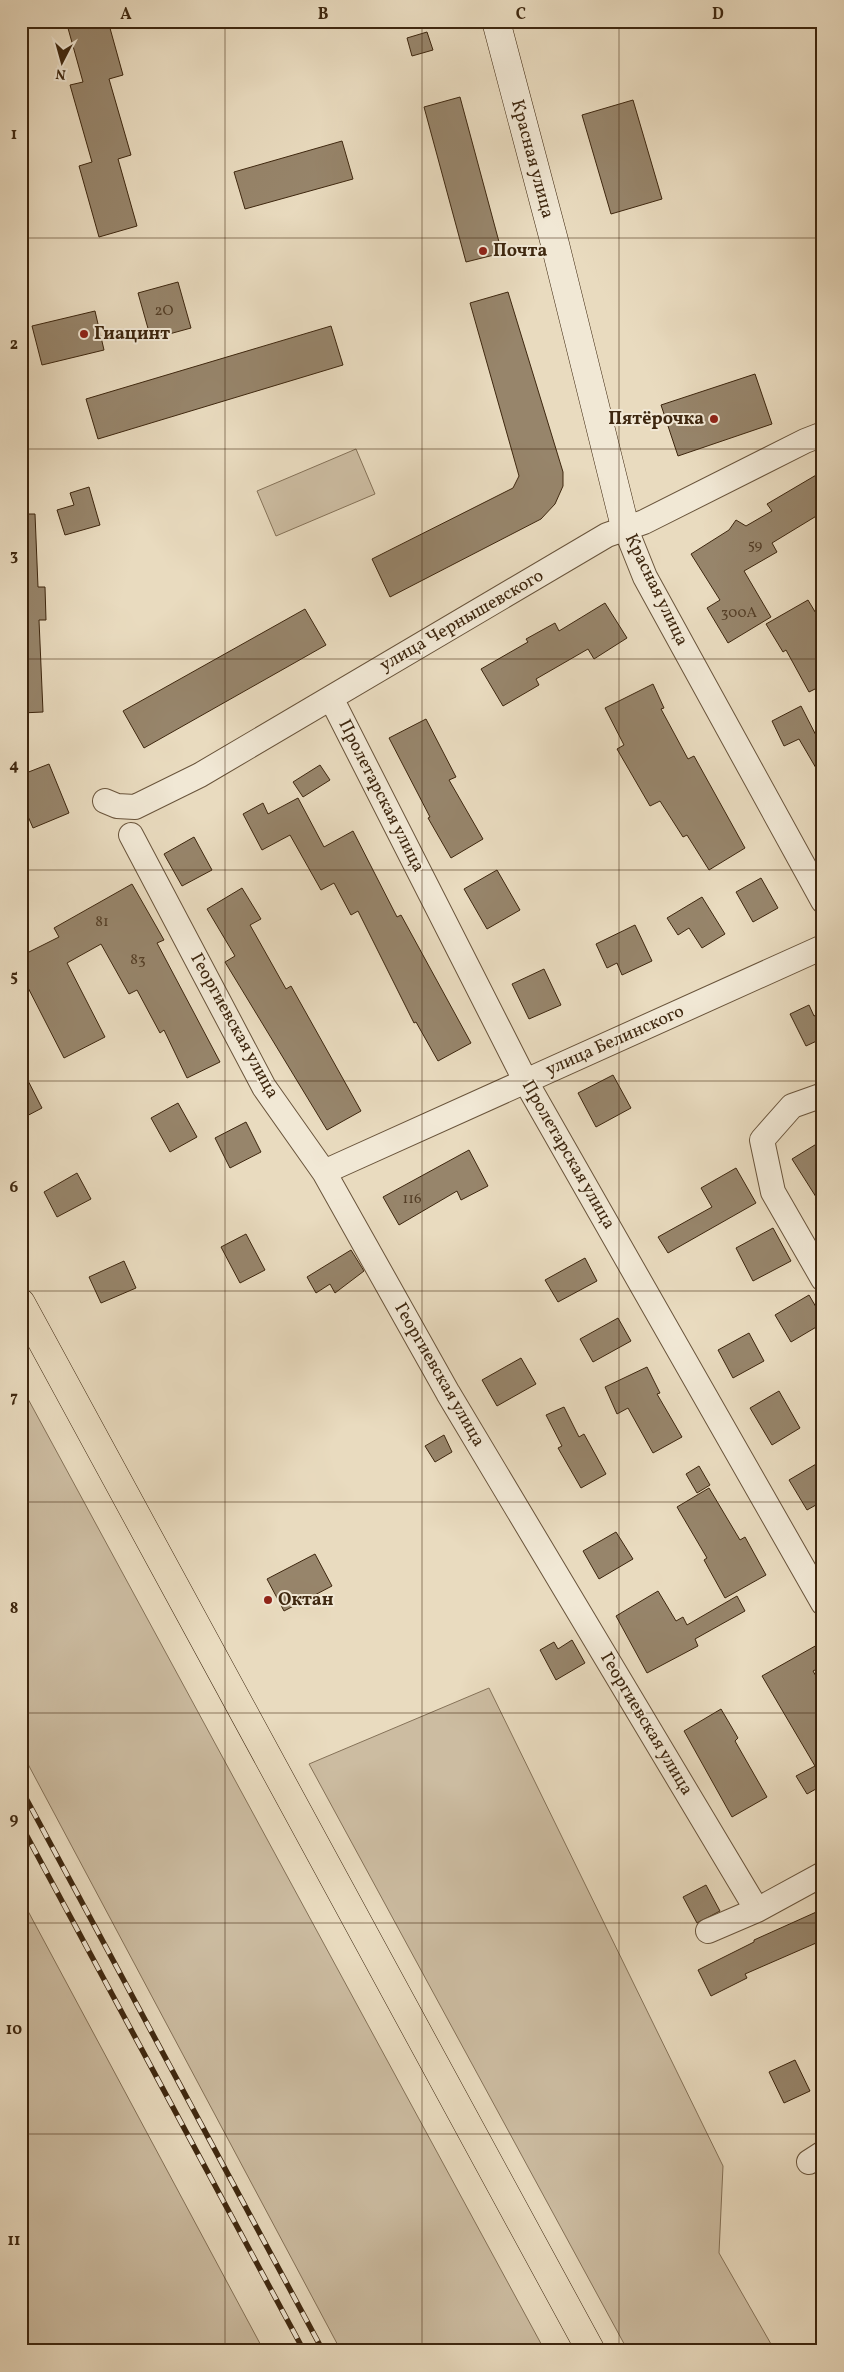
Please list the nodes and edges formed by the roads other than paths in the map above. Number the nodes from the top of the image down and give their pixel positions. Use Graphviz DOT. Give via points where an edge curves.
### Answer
graph roads {
  1 [pos="496,21"];
  2 [pos="823,434"];
  3 [pos="625,527"];
  4 [pos="331,698"];
  5 [pos="105,801"];
  6 [pos="131,835"];
  7 [pos="823,902"];
  8 [pos="823,947"];
  9 [pos="526,1082"];
  10 [pos="823,1095"];
  11 [pos="324,1172"];
  12 [pos="823,1279"];
  13 [pos="21,1303"];
  14 [pos="823,1603"];
  15 [pos="823,1874"];
  16 [pos="757,1910"];
  17 [pos="708,1931"];
  18 [pos="591,2351"];
  1 -- 3 [label="street, Красная улица"];
  2 -- 3 [label="street, улица Чернышевского" via="644,522"];
  3 -- 4 [label="street, улица Чернышевского"];
  3 -- 7 [label="street, Красная улица" via="646,577"];
  4 -- 5 [label="street, улица Чернышевского" via="200,775 136,807 117,806"];
  4 -- 9 [label="street, Пролетарская улица"];
  6 -- 11 [label="street, Георгиевская улица" via="264,1087"];
  8 -- 9 [label="street, улица Белинского"];
  9 -- 11 [label="street, улица Белинского"];
  9 -- 14 [label="street, Пролетарская улица"];
  10 -- 12 [label="street" via="792,1106 762,1140 773,1192"];
  11 -- 16 [label="street, Георгиевская улица" via="448,1393"];
  13 -- 18 [label="main road"];
  15 -- 16 [label="street"];
  16 -- 17 [label="street"];
}
